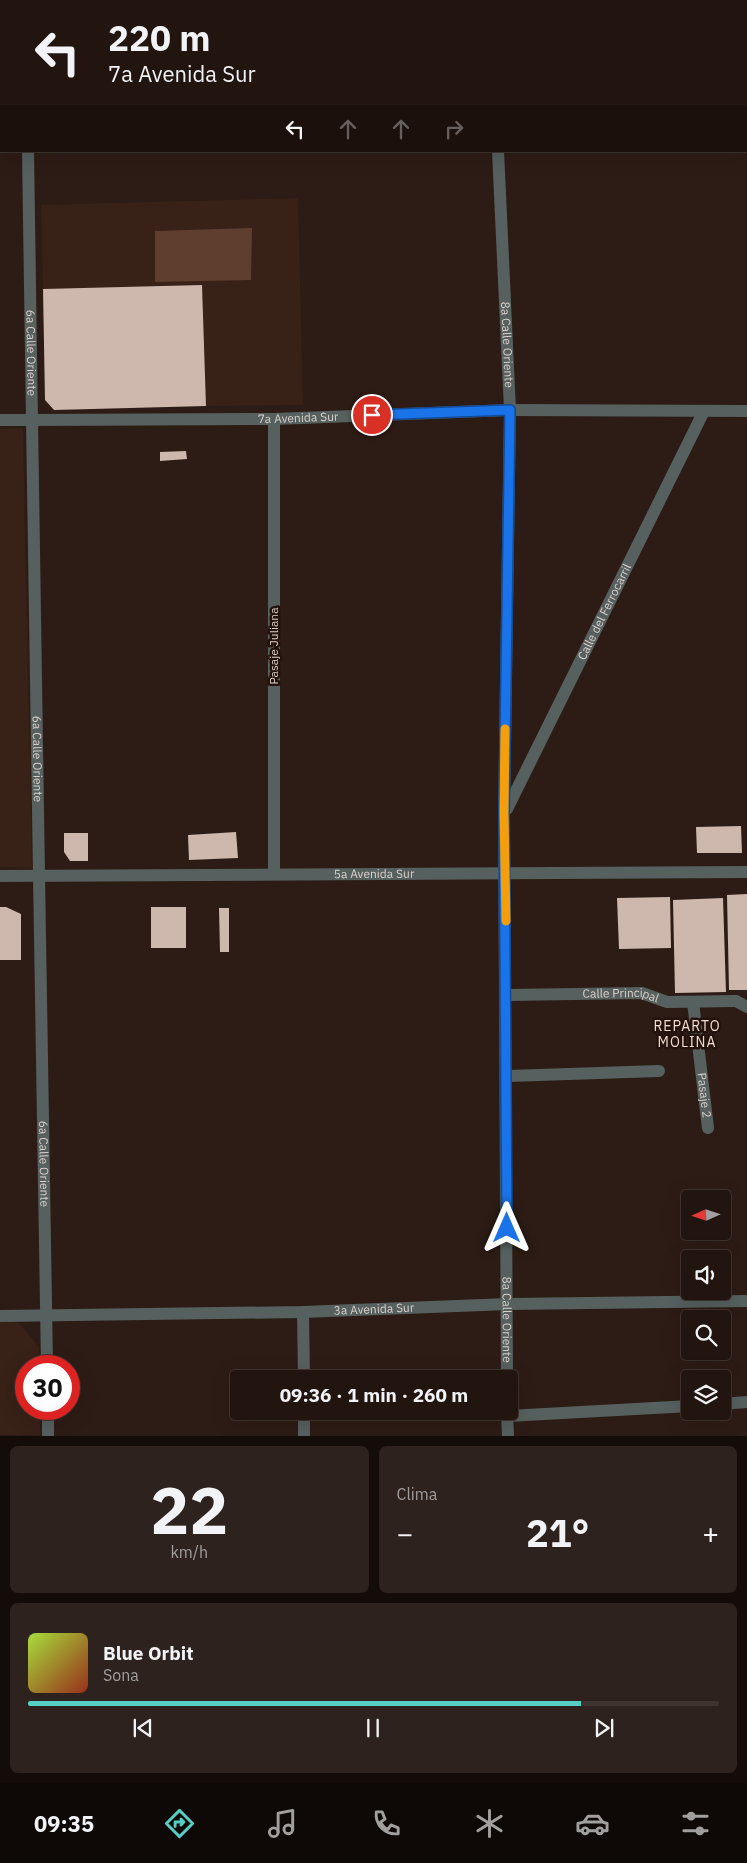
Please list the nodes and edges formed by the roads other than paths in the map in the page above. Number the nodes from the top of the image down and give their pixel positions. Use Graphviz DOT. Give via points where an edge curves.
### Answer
graph roads {
  1 [pos="28,152"];
  2 [pos="498,152"];
  3 [pos="510,410"];
  4 [pos="704,411"];
  5 [pos="747,411"];
  6 [pos="274,419"];
  7 [pos="0,420"];
  8 [pos="32,420"];
  9 [pos="504,813"];
  10 [pos="747,872"];
  11 [pos="506,873"];
  12 [pos="274,874"];
  13 [pos="39,875"];
  14 [pos="0,876"];
  15 [pos="506,995"];
  16 [pos="693,1002"];
  17 [pos="741,1004"];
  18 [pos="659,1071"];
  19 [pos="506,1076"];
  20 [pos="708,1128"];
  21 [pos="747,1301"];
  22 [pos="508,1304"];
  23 [pos="303,1312"];
  24 [pos="46,1314"];
  25 [pos="0,1316"];
  26 [pos="47,1355"];
  27 [pos="304,1370"];
  28 [pos="507,1370"];
  29 [pos="747,1402"];
  30 [pos="731,1403"];
  31 [pos="681,1406"];
  32 [pos="518,1414"];
  33 [pos="48,1420"];
  34 [pos="304,1420"];
  35 [pos="507,1420"];
  36 [pos="48,1436"];
  37 [pos="304,1436"];
  38 [pos="508,1436"];
  1 -- 8 [label="street, 6a Calle Oriente"];
  2 -- 3 [label="street, 8a Calle Oriente"];
  3 -- 4 [label="street, 7a Avenida Sur"];
  3 -- 6 [label="street, 7a Avenida Sur"];
  3 -- 9 [label="street, 8a Calle Oriente"];
  4 -- 5 [label="street, 7a Avenida Sur"];
  4 -- 9 [label="street, Calle del Ferrocarril"];
  6 -- 8 [label="street, 7a Avenida Sur"];
  6 -- 12 [label="street, Pasaje Juliana"];
  7 -- 8 [label="street, 7a Avenida Sur"];
  8 -- 13 [label="street, 6a Calle Oriente"];
  9 -- 11 [label="street, 8a Calle Oriente"];
  10 -- 11 [label="street, 5a Avenida Sur"];
  11 -- 12 [label="street, 5a Avenida Sur"];
  11 -- 15 [label="street, 8a Calle Oriente"];
  12 -- 13 [label="street, 5a Avenida Sur"];
  13 -- 14 [label="street, 5a Avenida Sur"];
  13 -- 24 [label="street, 6a Calle Oriente"];
  15 -- 16 [label="street, Calle Principal" via="642,993 667,1002"];
  15 -- 19 [label="street, 8a Calle Oriente"];
  16 -- 17 [label="street, Calle Principal"];
  16 -- 20 [label="street, Pasaje 2"];
  18 -- 19 [label="street"];
  19 -- 22 [label="street, 8a Calle Oriente"];
  21 -- 22 [label="street, 3a Avenida Sur"];
  22 -- 23 [label="street, 3a Avenida Sur"];
  22 -- 28 [label="street, 8a Calle Oriente"];
  23 -- 24 [label="street, 3a Avenida Sur"];
  23 -- 27 [label="street"];
  24 -- 25 [label="street, 3a Avenida Sur"];
  24 -- 26 [label="street, 6a Calle Oriente"];
  29 -- 30 [label="street"];
  31 -- 32 [label="street"];
  33 -- 36 [label="street"];
  34 -- 37 [label="street"];
  35 -- 38 [label="street"];
}
